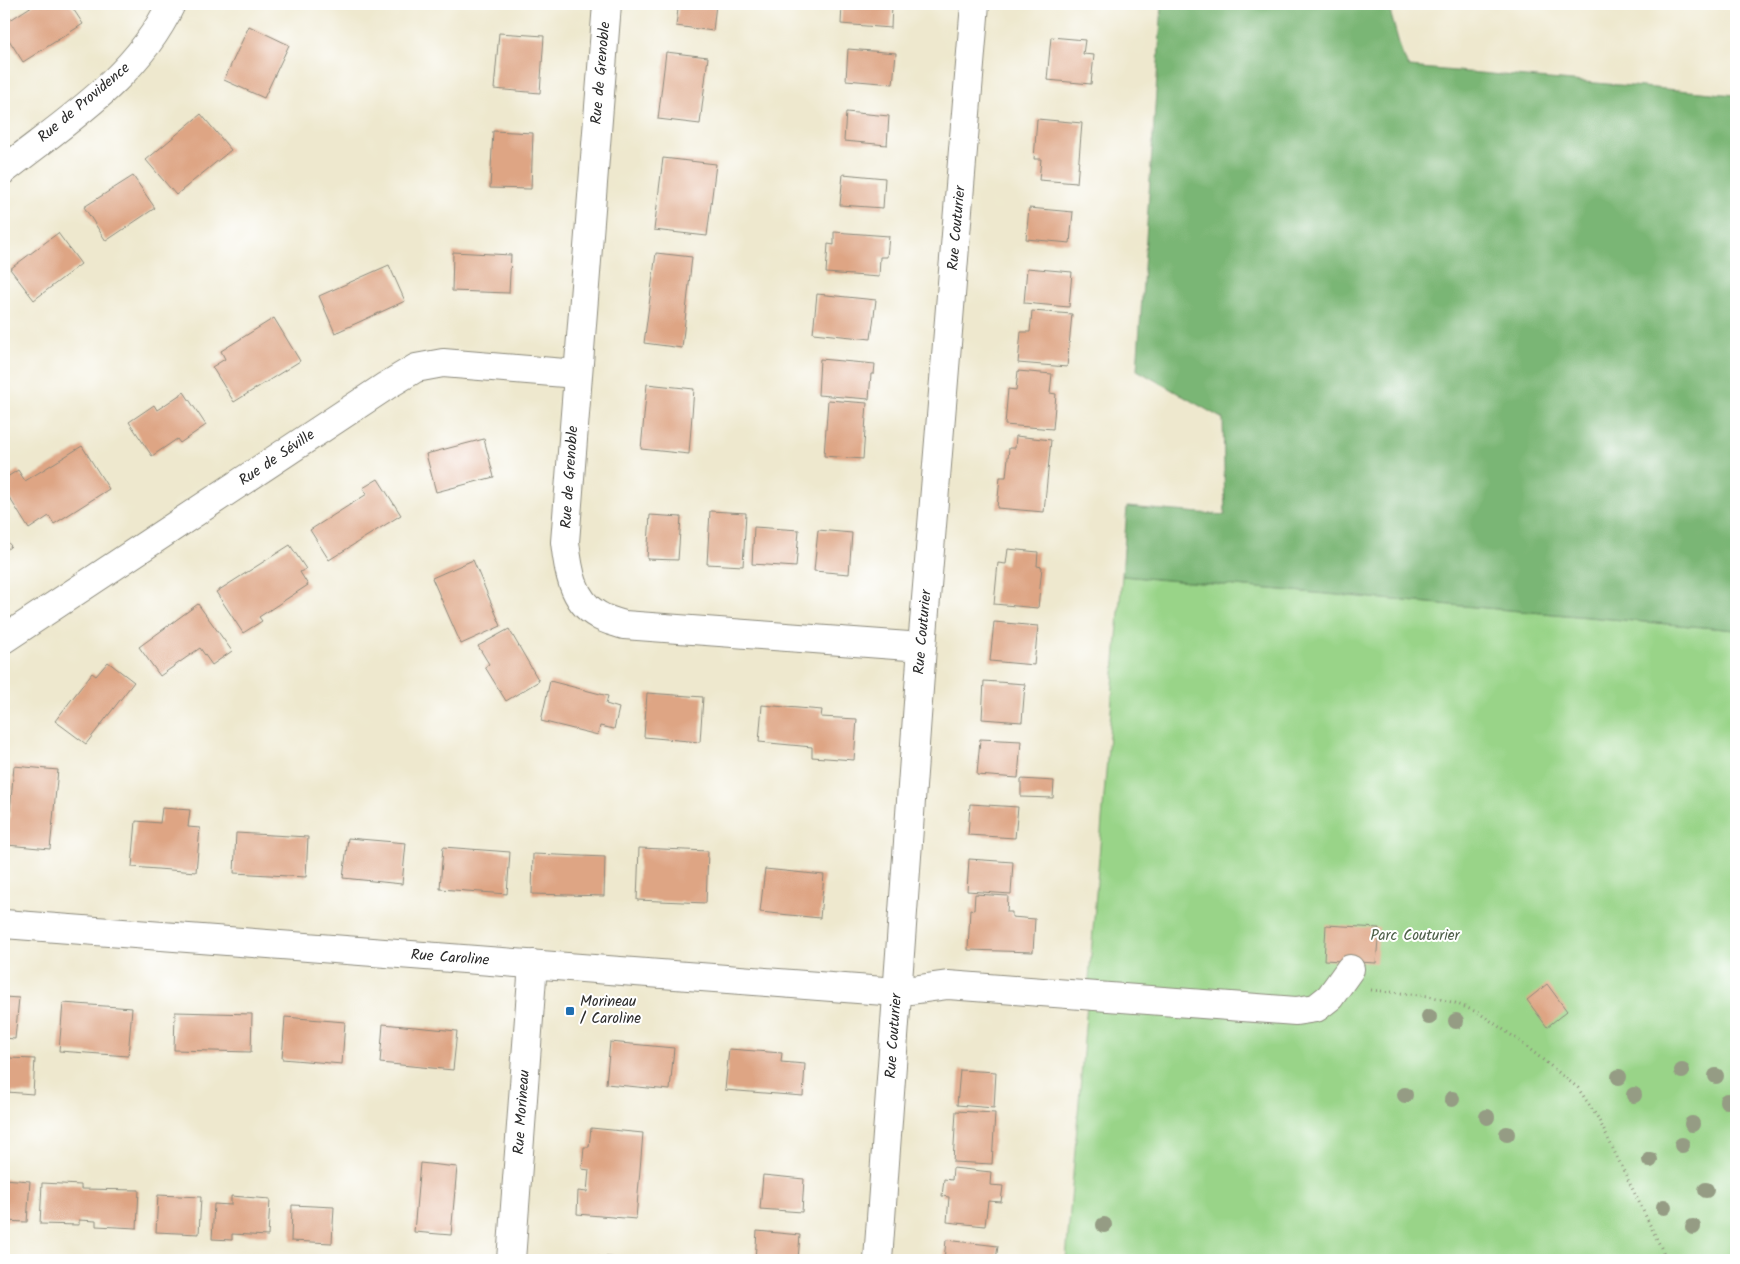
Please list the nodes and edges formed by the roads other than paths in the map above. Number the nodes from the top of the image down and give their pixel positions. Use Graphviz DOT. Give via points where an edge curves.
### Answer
graph roads {
  1 [pos="171,4"];
  2 [pos="607,4"];
  3 [pos="975,4"];
  4 [pos="4,170"];
  5 [pos="577,374"];
  6 [pos="4,639"];
  7 [pos="922,648"];
  8 [pos="4,924"];
  9 [pos="533,964"];
  10 [pos="1343,978"];
  11 [pos="897,992"];
  12 [pos="512,1260"];
  13 [pos="878,1260"];
  1 -- 4 [label="street, Rue de Providence" via="145,49 124,72"];
  2 -- 5 [label="street, Rue de Grenoble"];
  3 -- 7 [label="street, Rue Couturier"];
  5 -- 6 [label="street, Rue de Séville" via="443,363 416,368"];
  5 -- 7 [label="street, Rue de Grenoble" via="565,542 571,580 581,599 597,615 624,625"];
  7 -- 11 [label="street, Rue Couturier"];
  8 -- 9 [label="street, Rue Caroline"];
  9 -- 11 [label="street, Rue Caroline"];
  9 -- 12 [label="street, Rue Morineau"];
  10 -- 11 [label="street, Rue Caroline" via="1330,997 1316,1008 1296,1011 948,985"];
  11 -- 13 [label="street, Rue Couturier"];
}
